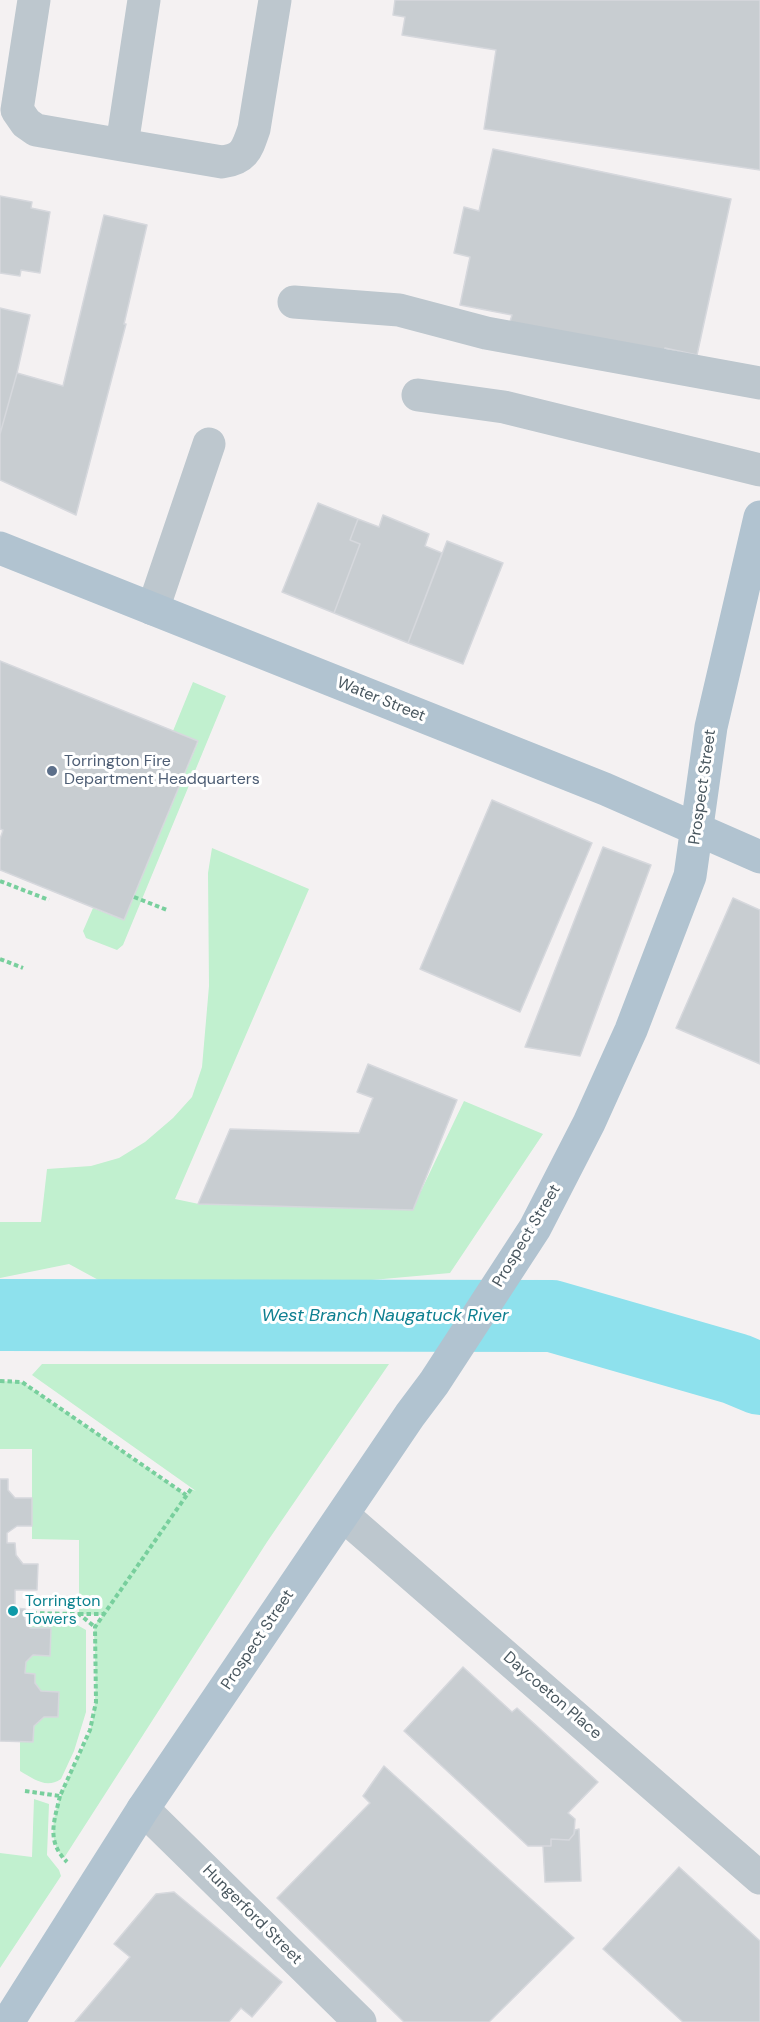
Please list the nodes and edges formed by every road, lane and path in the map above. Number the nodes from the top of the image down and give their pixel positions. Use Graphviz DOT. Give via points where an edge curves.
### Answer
graph roads {
  1 [pos="34,0"];
  2 [pos="144,0"];
  3 [pos="275,0"];
  4 [pos="122,145"];
  5 [pos="294,302"];
  6 [pos="760,383"];
  7 [pos="418,395"];
  8 [pos="209,444"];
  9 [pos="760,470"];
  10 [pos="760,517"];
  11 [pos="0,548"];
  12 [pos="153,609"];
  13 [pos="697,830"];
  14 [pos="760,857"];
  15 [pos="0,881"];
  16 [pos="134,897"];
  17 [pos="49,900"];
  18 [pos="167,910"];
  19 [pos="0,959"];
  20 [pos="23,968"];
  21 [pos="0,1381"];
  22 [pos="191,1489"];
  23 [pos="186,1495"];
  24 [pos="343,1515"];
  25 [pos="25,1613"];
  26 [pos="79,1614"];
  27 [pos="103,1614"];
  28 [pos="95,1627"];
  29 [pos="25,1791"];
  30 [pos="60,1796"];
  31 [pos="143,1809"];
  32 [pos="72,1866"];
  33 [pos="760,1878"];
  34 [pos="8,2022"];
  35 [pos="360,2022"];
  1 -- 4 [label="street" via="18,110 36,130"];
  2 -- 4 [label="street"];
  3 -- 4 [label="street" via="254,129 248,147 236,160 222,162"];
  5 -- 6 [label="street" via="399,310 486,333"];
  7 -- 9 [label="street" via="504,407"];
  8 -- 12 [label="street"];
  10 -- 13 [label="main road, Prospect Street" via="711,727"];
  11 -- 12 [label="main road, Water Street"];
  12 -- 13 [label="main road, Water Street" via="595,785"];
  13 -- 14 [label="main road, Water Street"];
  13 -- 24 [label="main road, Prospect Street" via="690,876 631,1030 590,1123 535,1228"];
  15 -- 17 [label="path"];
  16 -- 18 [label="path"];
  19 -- 20 [label="path"];
  21 -- 23 [label="path" via="22,1382"];
  22 -- 23 [label="path"];
  23 -- 27 [label="path"];
  24 -- 31 [label="main road, Prospect Street"];
  24 -- 33 [label="street, Daycoeton Place"];
  25 -- 26 [label="path"];
  26 -- 27 [label="path"];
  26 -- 28 [label="path"];
  27 -- 28 [label="path"];
  28 -- 30 [label="path" via="96,1701 90,1730"];
  29 -- 30 [label="path"];
  30 -- 32 [label="path" via="53,1837 57,1851"];
  31 -- 34 [label="main road, Prospect Street"];
  31 -- 35 [label="street, Hungerford Street"];
}
